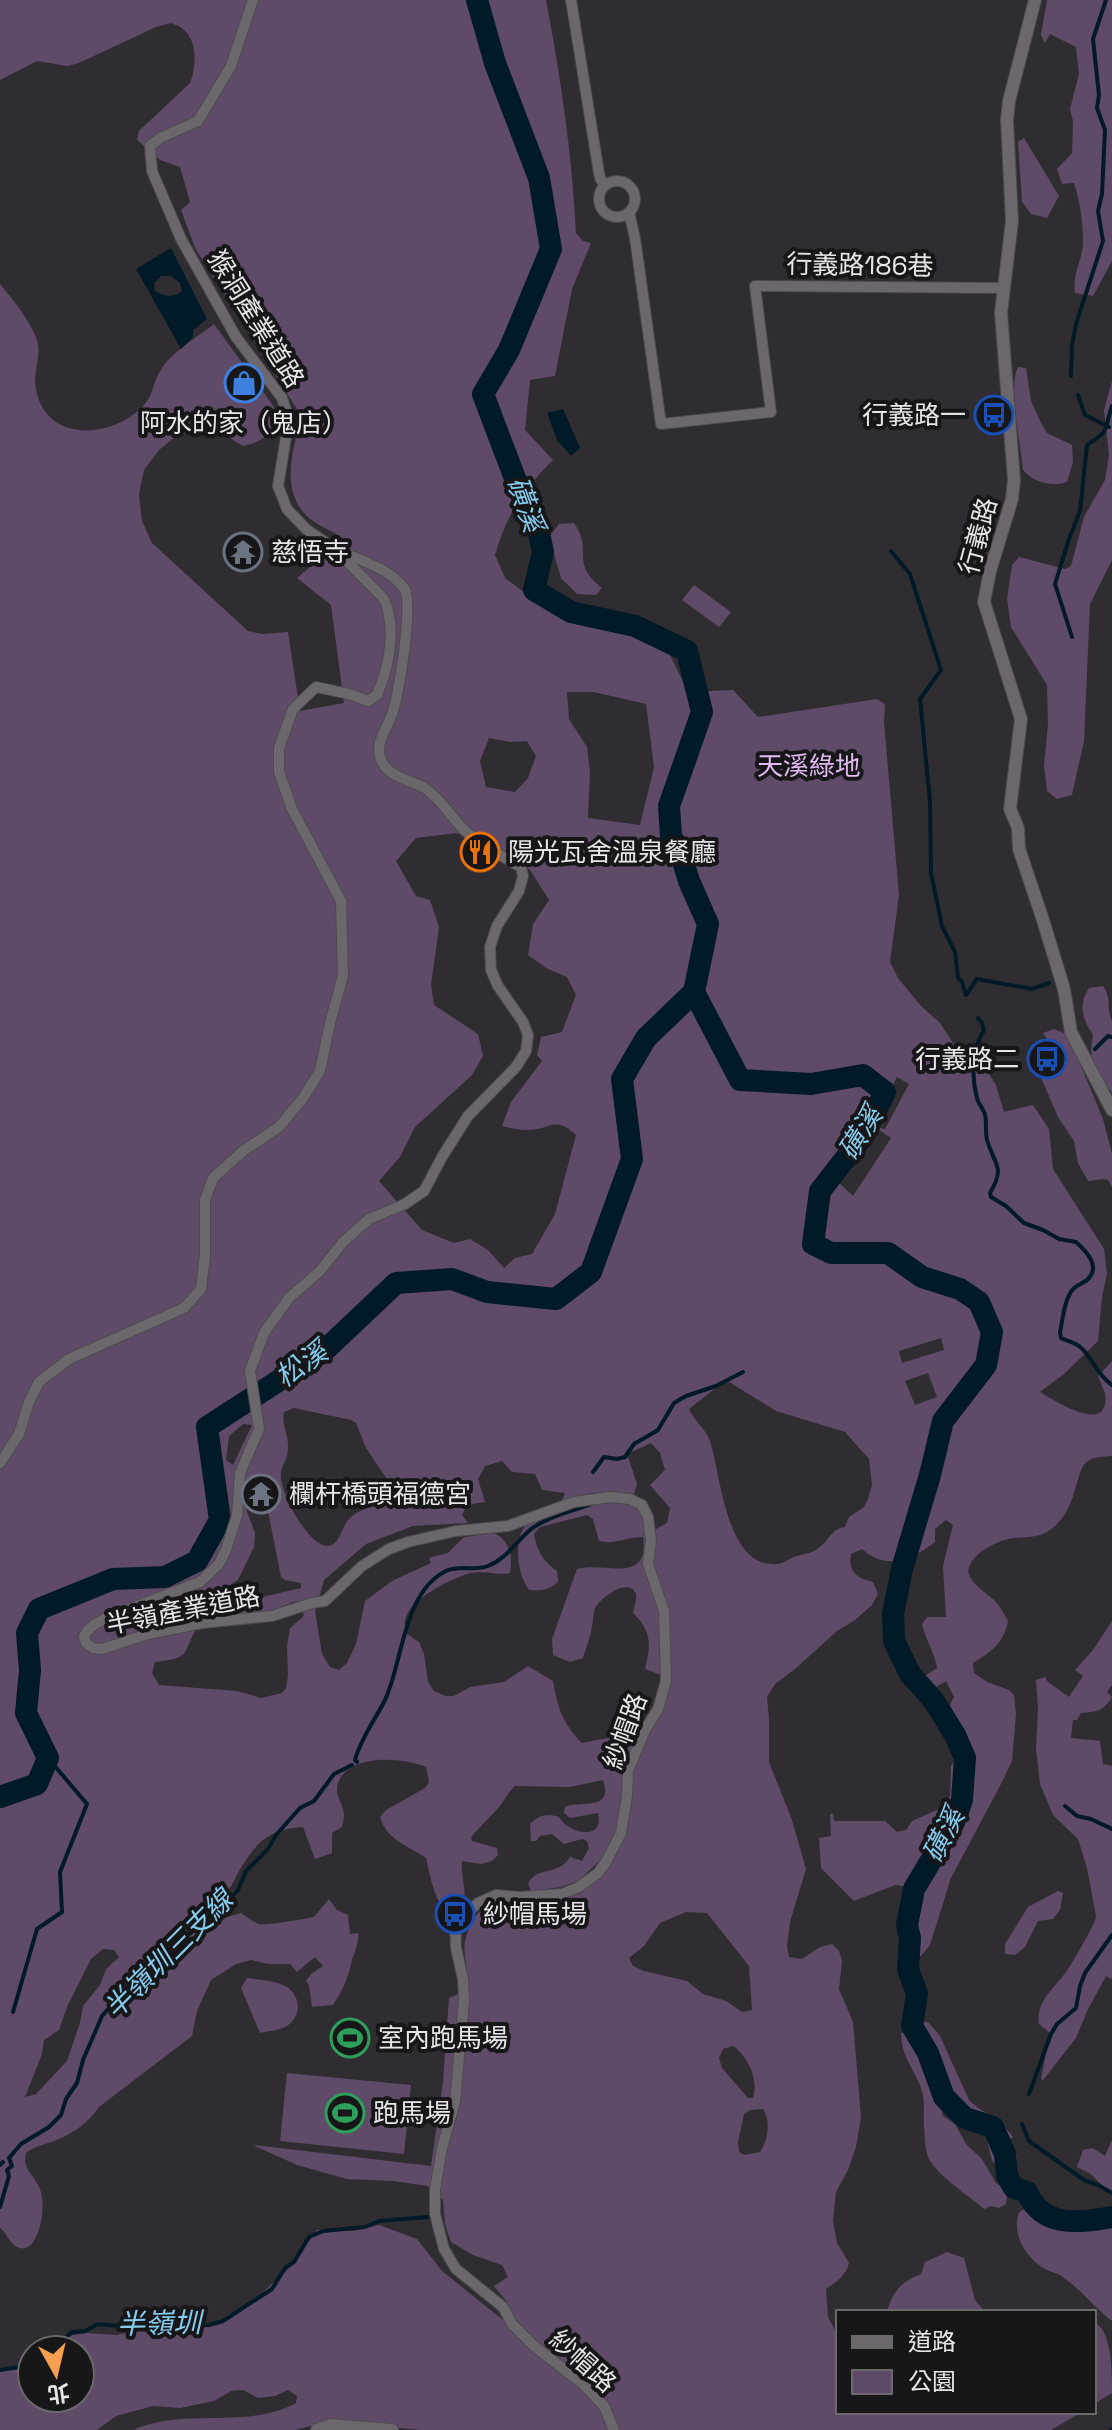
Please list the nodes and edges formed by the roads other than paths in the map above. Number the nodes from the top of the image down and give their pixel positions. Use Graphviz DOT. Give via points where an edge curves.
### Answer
graph roads {
  1 [pos="253,0"];
  2 [pos="571,0"];
  3 [pos="1035,0"];
  4 [pos="598,167"];
  5 [pos="616,181"];
  6 [pos="605,185"];
  7 [pos="629,212"];
  8 [pos="617,217"];
  9 [pos="635,238"];
  10 [pos="1004,288"];
  11 [pos="335,549"];
  12 [pos="1112,1110"];
  13 [pos="0,1463"];
  14 [pos="574,1502"];
  15 [pos="317,2430"];
  16 [pos="392,2430"];
  17 [pos="614,2430"];
  1 -- 11 [label="street, 猴洞產業道路" via="231,66 198,121 150,146 150,165 181,239 236,337 282,398 289,419 278,486 287,509"];
  2 -- 4 [label="street"];
  3 -- 10 [label="street, 行義路" via="1009,101 1012,221"];
  4 -- 5 [label="street"];
  4 -- 6 [label="street"];
  5 -- 6 [label="street"];
  5 -- 7 [label="street" via="632,190 635,202"];
  6 -- 8 [label="street" via="599,202"];
  7 -- 8 [label="street"];
  7 -- 9 [label="street, 行義路186巷"];
  8 -- 9 [label="street"];
  9 -- 10 [label="street, 行義路186巷" via="661,424 771,412 755,286"];
  10 -- 12 [label="street, 行義路" via="1001,313 1014,480 984,602 1021,719 1010,809 1064,989 1071,1032"];
  11 -- 13 [label="street, 猴洞產業道路" via="384,599 391,621 388,660 377,695 368,701 316,687 293,709 279,748 279,772 292,809 341,901 343,976 320,1071 279,1127 213,1178 205,1200 201,1289 184,1308 69,1359 39,1382 19,1434"];
  11 -- 14 [label="street, 半嶺產業道路" via="377,568 407,590 401,670 394,710 378,746 381,763 425,788 473,837 521,867 519,891 490,947 491,970 528,1035 526,1051 468,1116 424,1191 369,1219 343,1242 289,1298 264,1333 250,1371 258,1436 240,1473 237,1515 219,1564 188,1589 95,1624 84,1637 93,1648 102,1649 202,1623 272,1616 325,1601 389,1549 456,1531 508,1526"];
  14 -- 17 [label="street, 紗帽路" via="611,1497 642,1505 651,1541 648,1564 664,1611 666,1681 628,1771 621,1833 598,1873 562,1894 496,1895 455,1922 464,2000 455,2102 442,2148 435,2214 444,2249 456,2269 503,2307 534,2346 584,2385 604,2406"];
  15 -- 16 [label="street" via="331,2425"];
}
